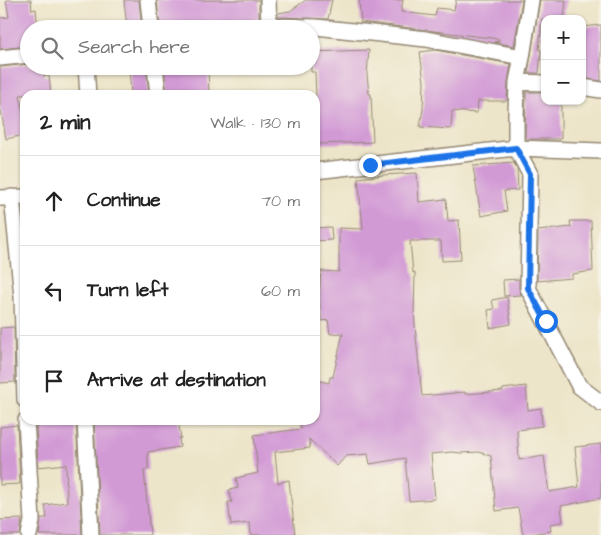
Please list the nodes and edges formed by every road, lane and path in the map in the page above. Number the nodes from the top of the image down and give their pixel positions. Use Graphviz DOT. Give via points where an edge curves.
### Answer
graph roads {
  1 [pos="148,0"];
  2 [pos="268,0"];
  3 [pos="531,0"];
  4 [pos="150,20"];
  5 [pos="264,20"];
  6 [pos="320,27"];
  7 [pos="20,56"];
  8 [pos="0,58"];
  9 [pos="522,58"];
  10 [pos="87,75"];
  11 [pos="156,75"];
  12 [pos="517,82"];
  13 [pos="541,83"];
  14 [pos="586,88"];
  15 [pos="88,90"];
  16 [pos="157,90"];
  17 [pos="601,90"];
  18 [pos="516,148"];
  19 [pos="601,151"];
  20 [pos="320,170"];
  21 [pos="12,197"];
  22 [pos="20,276"];
  23 [pos="601,403"];
  24 [pos="26,425"];
  25 [pos="85,425"];
  26 [pos="29,535"];
  27 [pos="91,535"];
  1 -- 4 [label="street"];
  2 -- 5 [label="street"];
  3 -- 9 [label="street"];
  6 -- 9 [label="street" via="426,39"];
  7 -- 8 [label="street"];
  9 -- 12 [label="street"];
  10 -- 15 [label="street"];
  11 -- 16 [label="street"];
  12 -- 13 [label="street"];
  12 -- 18 [label="street"];
  14 -- 17 [label="street"];
  18 -- 19 [label="street"];
  18 -- 20 [label="street"];
  18 -- 23 [label="street" via="530,174 528,288 579,386"];
  21 -- 22 [label="street"];
  24 -- 26 [label="street" via="32,522"];
  25 -- 27 [label="street"];
}
